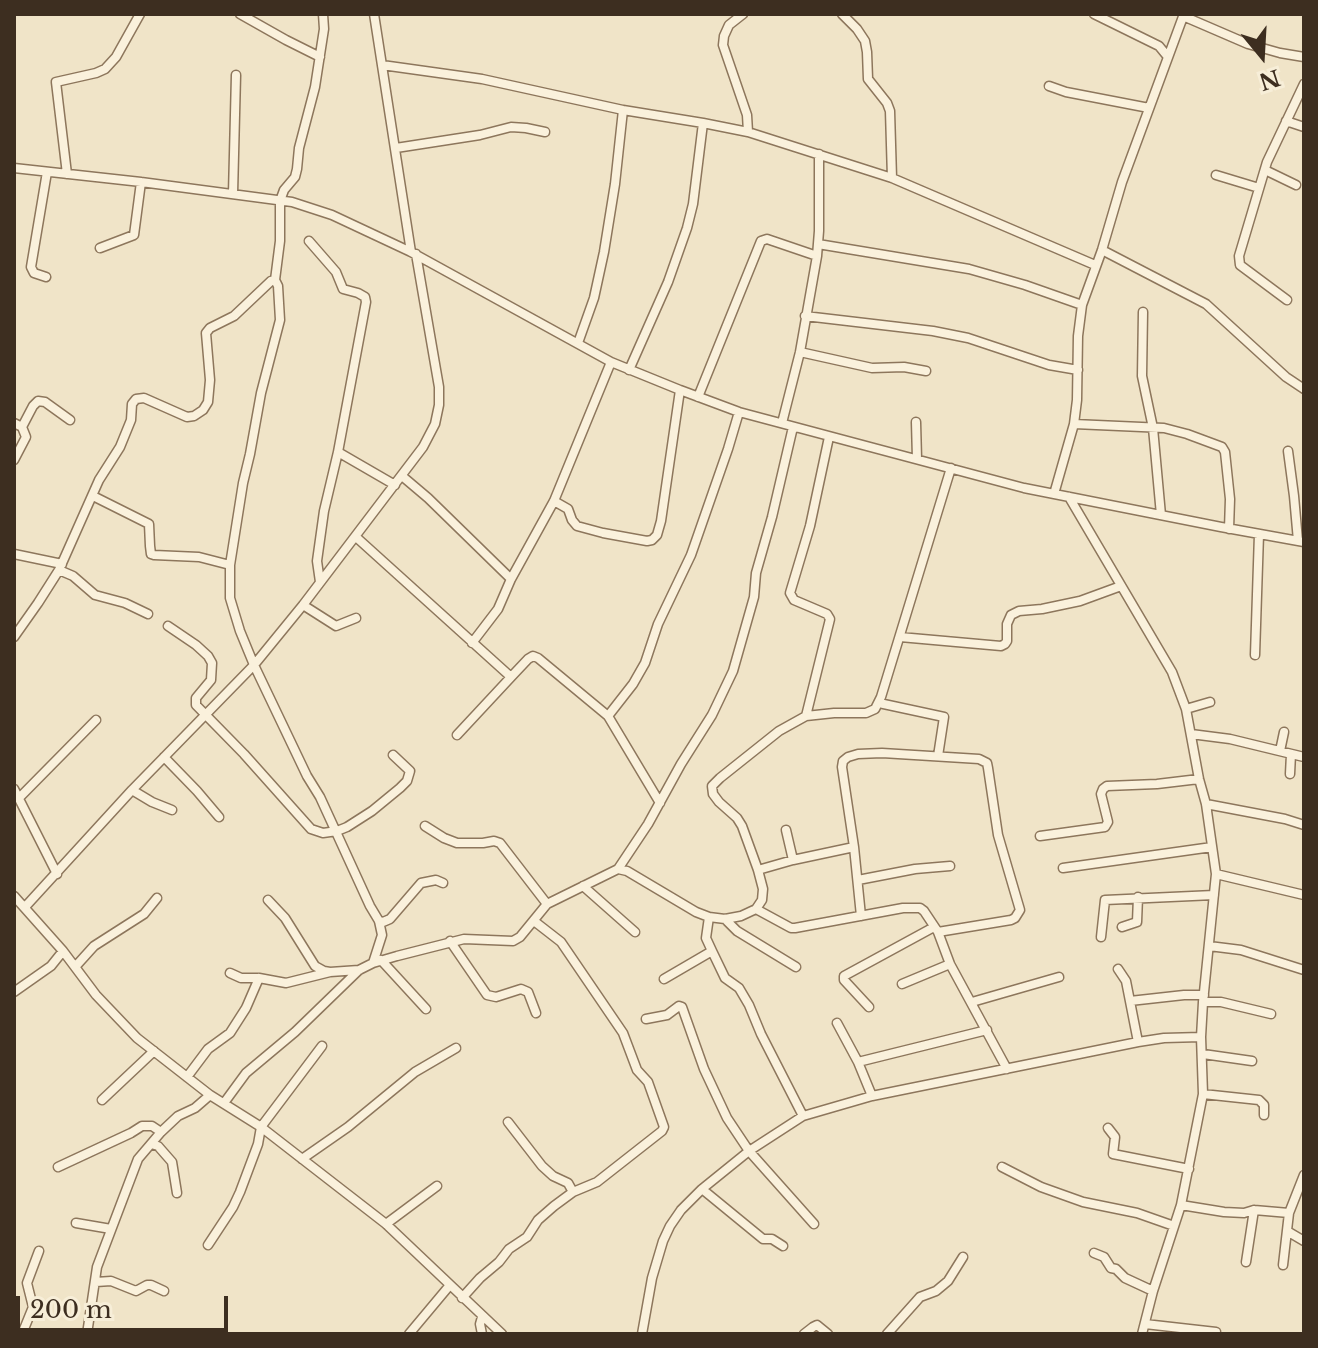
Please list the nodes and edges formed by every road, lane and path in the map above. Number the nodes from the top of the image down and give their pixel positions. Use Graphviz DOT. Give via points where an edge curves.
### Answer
graph roads {
  1 [pos="140,14"];
  2 [pos="240,14"];
  3 [pos="323,14"];
  4 [pos="374,14"];
  5 [pos="723,14"];
  6 [pos="743,14"];
  7 [pos="842,14"];
  8 [pos="1094,14"];
  9 [pos="1183,15"];
  10 [pos="733,21"];
  11 [pos="1172,43"];
  12 [pos="1159,46"];
  13 [pos="320,57"];
  14 [pos="1168,57"];
  15 [pos="1304,57"];
  16 [pos="382,65"];
  17 [pos="236,75"];
  18 [pos="1304,84"];
  19 [pos="1049,86"];
  20 [pos="1149,108"];
  21 [pos="623,110"];
  22 [pos="1286,121"];
  23 [pos="703,123"];
  24 [pos="1304,127"];
  25 [pos="545,132"];
  26 [pos="748,132"];
  27 [pos="396,148"];
  28 [pos="819,154"];
  29 [pos="14,168"];
  30 [pos="1265,170"];
  31 [pos="47,172"];
  32 [pos="67,174"];
  33 [pos="1216,175"];
  34 [pos="892,178"];
  35 [pos="141,182"];
  36 [pos="1296,185"];
  37 [pos="1259,188"];
  38 [pos="233,194"];
  39 [pos="280,201"];
  40 [pos="309,241"];
  41 [pos="818,244"];
  42 [pos="100,248"];
  43 [pos="1102,250"];
  44 [pos="414,253"];
  45 [pos="817,256"];
  46 [pos="1095,265"];
  47 [pos="46,277"];
  48 [pos="275,280"];
  49 [pos="1287,300"];
  50 [pos="1082,305"];
  51 [pos="1143,312"];
  52 [pos="805,316"];
  53 [pos="578,343"];
  54 [pos="800,352"];
  55 [pos="611,362"];
  56 [pos="629,370"];
  57 [pos="1078,370"];
  58 [pos="926,371"];
  59 [pos="1304,389"];
  60 [pos="680,390"];
  61 [pos="698,397"];
  62 [pos="739,412"];
  63 [pos="70,420"];
  64 [pos="916,422"];
  65 [pos="782,423"];
  66 [pos="1074,424"];
  67 [pos="18,425"];
  68 [pos="793,427"];
  69 [pos="1153,428"];
  70 [pos="829,437"];
  71 [pos="1288,451"];
  72 [pos="338,452"];
  73 [pos="917,459"];
  74 [pos="14,460"];
  75 [pos="951,468"];
  76 [pos="402,476"];
  77 [pos="395,485"];
  78 [pos="1054,494"];
  79 [pos="93,496"];
  80 [pos="1069,497"];
  81 [pos="554,501"];
  82 [pos="1161,515"];
  83 [pos="1229,529"];
  84 [pos="1259,534"];
  85 [pos="356,537"];
  86 [pos="1301,541"];
  87 [pos="14,554"];
  88 [pos="230,565"];
  89 [pos="60,567"];
  90 [pos="511,579"];
  91 [pos="320,582"];
  92 [pos="1121,586"];
  93 [pos="303,605"];
  94 [pos="148,614"];
  95 [pos="356,618"];
  96 [pos="168,626"];
  97 [pos="14,637"];
  98 [pos="900,637"];
  99 [pos="472,643"];
  100 [pos="1255,655"];
  101 [pos="254,665"];
  102 [pos="511,677"];
  103 [pos="1210,702"];
  104 [pos="879,703"];
  105 [pos="1186,709"];
  106 [pos="206,716"];
  107 [pos="608,716"];
  108 [pos="806,716"];
  109 [pos="96,720"];
  110 [pos="1284,732"];
  111 [pos="1191,734"];
  112 [pos="457,735"];
  113 [pos="1280,751"];
  114 [pos="1291,754"];
  115 [pos="393,755"];
  116 [pos="938,756"];
  117 [pos="164,757"];
  118 [pos="1304,757"];
  119 [pos="1290,774"];
  120 [pos="1199,779"];
  121 [pos="14,789"];
  122 [pos="132,790"];
  123 [pos="20,797"];
  124 [pos="660,803"];
  125 [pos="1206,804"];
  126 [pos="172,810"];
  127 [pos="219,817"];
  128 [pos="1304,825"];
  129 [pos="425,826"];
  130 [pos="786,830"];
  131 [pos="337,831"];
  132 [pos="1040,836"];
  133 [pos="854,847"];
  134 [pos="1212,847"];
  135 [pos="793,860"];
  136 [pos="950,866"];
  137 [pos="1063,868"];
  138 [pos="618,869"];
  139 [pos="758,870"];
  140 [pos="57,874"];
  141 [pos="1216,874"];
  142 [pos="858,880"];
  143 [pos="443,883"];
  144 [pos="583,886"];
  145 [pos="1214,895"];
  146 [pos="1304,895"];
  147 [pos="14,896"];
  148 [pos="1138,897"];
  149 [pos="157,898"];
  150 [pos="268,900"];
  151 [pos="547,904"];
  152 [pos="25,907"];
  153 [pos="756,909"];
  154 [pos="861,916"];
  155 [pos="709,917"];
  156 [pos="725,919"];
  157 [pos="379,921"];
  158 [pos="534,921"];
  159 [pos="1122,927"];
  160 [pos="936,930"];
  161 [pos="635,932"];
  162 [pos="1101,937"];
  163 [pos="450,941"];
  164 [pos="1209,946"];
  165 [pos="63,951"];
  166 [pos="712,951"];
  167 [pos="377,962"];
  168 [pos="950,964"];
  169 [pos="75,967"];
  170 [pos="796,967"];
  171 [pos="1118,969"];
  172 [pos="359,970"];
  173 [pos="1304,970"];
  174 [pos="330,972"];
  175 [pos="230,973"];
  176 [pos="1059,977"];
  177 [pos="259,978"];
  178 [pos="664,979"];
  179 [pos="902,984"];
  180 [pos="14,992"];
  181 [pos="1203,999"];
  182 [pos="1130,1001"];
  183 [pos="972,1002"];
  184 [pos="869,1007"];
  185 [pos="426,1009"];
  186 [pos="536,1013"];
  187 [pos="1271,1014"];
  188 [pos="646,1019"];
  189 [pos="837,1023"];
  190 [pos="987,1030"];
  191 [pos="1201,1037"];
  192 [pos="1138,1042"];
  193 [pos="322,1046"];
  194 [pos="456,1048"];
  195 [pos="154,1051"];
  196 [pos="1203,1054"];
  197 [pos="1252,1061"];
  198 [pos="858,1062"];
  199 [pos="1007,1069"];
  200 [pos="187,1077"];
  201 [pos="1203,1094"];
  202 [pos="210,1095"];
  203 [pos="872,1096"];
  204 [pos="102,1100"];
  205 [pos="224,1103"];
  206 [pos="1264,1115"];
  207 [pos="803,1116"];
  208 [pos="508,1122"];
  209 [pos="261,1127"];
  210 [pos="1108,1128"];
  211 [pos="161,1132"];
  212 [pos="151,1144"];
  213 [pos="749,1151"];
  214 [pos="302,1159"];
  215 [pos="58,1167"];
  216 [pos="1002,1167"];
  217 [pos="1189,1169"];
  218 [pos="1304,1175"];
  219 [pos="437,1186"];
  220 [pos="702,1189"];
  221 [pos="573,1192"];
  222 [pos="177,1193"];
  223 [pos="1181,1205"];
  224 [pos="1254,1210"];
  225 [pos="1289,1213"];
  226 [pos="76,1223"];
  227 [pos="386,1224"];
  228 [pos="814,1224"];
  229 [pos="1174,1226"];
  230 [pos="111,1229"];
  231 [pos="1287,1231"];
  232 [pos="1304,1241"];
  233 [pos="208,1245"];
  234 [pos="783,1246"];
  235 [pos="39,1251"];
  236 [pos="1094,1253"];
  237 [pos="963,1257"];
  238 [pos="1246,1262"];
  239 [pos="1283,1265"];
  240 [pos="96,1282"];
  241 [pos="450,1285"];
  242 [pos="164,1291"];
  243 [pos="1153,1291"];
  244 [pos="462,1298"];
  245 [pos="482,1317"];
  246 [pos="1144,1329"];
  247 [pos="1216,1332"];
  248 [pos="492,1333"];
  249 [pos="22,1334"];
  250 [pos="87,1334"];
  251 [pos="409,1334"];
  252 [pos="642,1334"];
  253 [pos="804,1334"];
  254 [pos="828,1334"];
  255 [pos="887,1334"];
  1 -- 32 [label="street" via="105,69 56,82"];
  2 -- 13 [label="street"];
  3 -- 13 [label="street"];
  4 -- 16 [label="street"];
  5 -- 10 [label="street"];
  6 -- 10 [label="street"];
  7 -- 34 [label="street" via="865,41 870,85 890,111"];
  8 -- 12 [label="street"];
  9 -- 11 [label="street"];
  9 -- 15 [label="street" via="1248,44"];
  10 -- 26 [label="street" via="723,45"];
  11 -- 12 [label="street"];
  11 -- 14 [label="street"];
  12 -- 14 [label="street"];
  13 -- 39 [label="street" via="295,177"];
  14 -- 20 [label="street"];
  16 -- 21 [label="street" via="482,79"];
  16 -- 27 [label="street"];
  17 -- 38 [label="street"];
  18 -- 22 [label="street"];
  19 -- 20 [label="street"];
  20 -- 43 [label="street"];
  21 -- 23 [label="street"];
  21 -- 53 [label="street" via="604,252"];
  22 -- 24 [label="street"];
  22 -- 30 [label="street"];
  23 -- 26 [label="street"];
  23 -- 56 [label="street" via="687,228"];
  25 -- 27 [label="street" via="511,127"];
  26 -- 28 [label="street"];
  27 -- 44 [label="street"];
  28 -- 34 [label="street"];
  28 -- 41 [label="street"];
  29 -- 31 [label="street"];
  30 -- 36 [label="street"];
  30 -- 37 [label="street"];
  31 -- 32 [label="street"];
  31 -- 47 [label="street" via="31,267"];
  32 -- 35 [label="street"];
  33 -- 37 [label="street"];
  34 -- 46 [label="street"];
  35 -- 38 [label="street"];
  35 -- 42 [label="street" via="134,235"];
  37 -- 49 [label="street" via="1238,261"];
  38 -- 39 [label="street"];
  39 -- 44 [label="street" via="332,215"];
  39 -- 48 [label="street"];
  40 -- 72 [label="street" via="336,272 343,289 366,302"];
  41 -- 45 [label="street"];
  41 -- 50 [label="street" via="969,269"];
  43 -- 46 [label="street"];
  43 -- 59 [label="street" via="1206,304"];
  44 -- 53 [label="street"];
  44 -- 76 [label="street" via="439,405 435,424"];
  45 -- 52 [label="street"];
  45 -- 61 [label="street" via="761,241"];
  46 -- 50 [label="street"];
  48 -- 79 [label="street" via="206,333 210,380 203,410 187,417 136,399 120,447"];
  48 -- 88 [label="street" via="280,320 261,393"];
  50 -- 57 [label="street"];
  51 -- 69 [label="street" via="1142,376"];
  52 -- 54 [label="street"];
  52 -- 57 [label="street" via="933,331"];
  53 -- 55 [label="street"];
  54 -- 58 [label="street" via="872,368"];
  54 -- 65 [label="street"];
  55 -- 56 [label="street"];
  55 -- 81 [label="street"];
  56 -- 60 [label="street"];
  57 -- 66 [label="street"];
  60 -- 61 [label="street"];
  60 -- 81 [label="street" via="661,521 652,540 577,526 566,507"];
  61 -- 62 [label="street"];
  62 -- 65 [label="street"];
  62 -- 107 [label="street" via="691,555 645,663"];
  63 -- 67 [label="street" via="38,401"];
  64 -- 73 [label="street"];
  65 -- 68 [label="street"];
  66 -- 69 [label="street"];
  66 -- 78 [label="street"];
  67 -- 74 [label="street" via="26,437"];
  68 -- 70 [label="street"];
  68 -- 124 [label="street" via="733,671"];
  69 -- 82 [label="street"];
  69 -- 83 [label="street" via="1222,447"];
  70 -- 73 [label="street"];
  70 -- 108 [label="street" via="790,593 830,619"];
  71 -- 86 [label="street"];
  72 -- 77 [label="street"];
  72 -- 91 [label="street" via="318,551"];
  73 -- 75 [label="street"];
  75 -- 78 [label="street"];
  75 -- 98 [label="street"];
  76 -- 77 [label="street"];
  76 -- 90 [label="street"];
  77 -- 85 [label="street"];
  78 -- 80 [label="street"];
  79 -- 88 [label="street" via="149,524 152,555"];
  79 -- 89 [label="street"];
  80 -- 82 [label="street"];
  80 -- 92 [label="street"];
  81 -- 90 [label="street"];
  82 -- 83 [label="street"];
  83 -- 84 [label="street"];
  84 -- 86 [label="street"];
  84 -- 100 [label="street"];
  85 -- 91 [label="street"];
  85 -- 99 [label="street"];
  87 -- 89 [label="street"];
  88 -- 101 [label="street" via="230,598"];
  89 -- 94 [label="street" via="95,595"];
  89 -- 97 [label="street"];
  90 -- 99 [label="street" via="498,609"];
  91 -- 93 [label="street"];
  92 -- 98 [label="street" via="1080,601 1011,615 1007,641 1001,646"];
  92 -- 105 [label="street" via="1172,672"];
  93 -- 95 [label="street" via="336,626"];
  93 -- 101 [label="street"];
  96 -- 106 [label="street" via="212,663 211,680 195,701"];
  98 -- 104 [label="street"];
  99 -- 102 [label="street"];
  101 -- 106 [label="street"];
  101 -- 131 [label="street"];
  102 -- 107 [label="street" via="528,659 538,658"];
  102 -- 112 [label="street"];
  103 -- 105 [label="street"];
  104 -- 108 [label="street" via="866,713"];
  104 -- 116 [label="street" via="944,717"];
  105 -- 111 [label="street"];
  106 -- 117 [label="street"];
  106 -- 131 [label="street" via="311,829"];
  107 -- 124 [label="street"];
  108 -- 139 [label="street" via="779,731 712,786 742,826"];
  109 -- 123 [label="street"];
  110 -- 113 [label="street"];
  111 -- 113 [label="street"];
  111 -- 120 [label="street"];
  113 -- 114 [label="street"];
  114 -- 118 [label="street"];
  114 -- 119 [label="street"];
  115 -- 131 [label="street" via="410,771 407,781 372,811"];
  116 -- 133 [label="street" via="858,754 843,761"];
  116 -- 160 [label="street" via="987,763 998,835 1020,910 1011,920"];
  117 -- 122 [label="street"];
  117 -- 127 [label="street"];
  120 -- 125 [label="street"];
  120 -- 132 [label="street" via="1107,786 1101,794 1105,827"];
  121 -- 123 [label="street"];
  122 -- 126 [label="street"];
  122 -- 140 [label="street"];
  123 -- 140 [label="street"];
  124 -- 138 [label="street"];
  125 -- 128 [label="street"];
  125 -- 134 [label="street"];
  129 -- 151 [label="street" via="457,843 500,843"];
  130 -- 135 [label="street"];
  131 -- 157 [label="street"];
  133 -- 135 [label="street"];
  133 -- 142 [label="street"];
  134 -- 137 [label="street"];
  134 -- 141 [label="street"];
  135 -- 139 [label="street"];
  136 -- 142 [label="street"];
  138 -- 144 [label="street"];
  138 -- 155 [label="street"];
  139 -- 153 [label="street" via="763,889"];
  140 -- 152 [label="street"];
  141 -- 145 [label="street"];
  141 -- 146 [label="street"];
  142 -- 154 [label="street"];
  143 -- 157 [label="street" via="421,883 390,919"];
  144 -- 151 [label="street"];
  144 -- 161 [label="street"];
  145 -- 148 [label="street"];
  145 -- 164 [label="street"];
  147 -- 152 [label="street"];
  148 -- 159 [label="street" via="1137,922"];
  148 -- 162 [label="street" via="1105,900"];
  149 -- 169 [label="street"];
  150 -- 174 [label="street" via="315,966"];
  151 -- 158 [label="street"];
  152 -- 165 [label="street"];
  153 -- 154 [label="street" via="791,928"];
  153 -- 156 [label="street"];
  154 -- 160 [label="street" via="913,907 924,911"];
  155 -- 156 [label="street"];
  155 -- 166 [label="street" via="706,938"];
  156 -- 170 [label="street"];
  157 -- 167 [label="street"];
  158 -- 163 [label="street" via="513,941"];
  158 -- 221 [label="street" via="561,942 623,1033 664,1125 604,1177"];
  160 -- 168 [label="street"];
  160 -- 184 [label="street" via="845,975"];
  163 -- 167 [label="street"];
  163 -- 186 [label="street" via="487,995 521,989 528,992"];
  164 -- 173 [label="street"];
  164 -- 181 [label="street"];
  165 -- 169 [label="street"];
  165 -- 180 [label="street"];
  166 -- 178 [label="street"];
  166 -- 207 [label="street" via="725,978 749,1005"];
  167 -- 172 [label="street"];
  167 -- 185 [label="street"];
  168 -- 179 [label="street"];
  168 -- 183 [label="street"];
  169 -- 195 [label="street" via="106,1006"];
  171 -- 182 [label="street"];
  172 -- 174 [label="street"];
  172 -- 205 [label="street" via="246,1073"];
  174 -- 177 [label="street" via="286,983"];
  175 -- 177 [label="street"];
  176 -- 183 [label="street"];
  177 -- 200 [label="street" via="230,1033 208,1049"];
  181 -- 182 [label="street" via="1184,995"];
  181 -- 187 [label="street"];
  181 -- 191 [label="street"];
  182 -- 192 [label="street"];
  183 -- 190 [label="street"];
  188 -- 213 [label="street" via="682,1007 715,1094"];
  189 -- 198 [label="street"];
  190 -- 198 [label="street"];
  190 -- 199 [label="street"];
  191 -- 192 [label="street"];
  191 -- 196 [label="street"];
  192 -- 199 [label="street"];
  193 -- 209 [label="street"];
  194 -- 214 [label="street" via="415,1072"];
  195 -- 200 [label="street"];
  195 -- 204 [label="street"];
  196 -- 197 [label="street"];
  196 -- 201 [label="street"];
  198 -- 203 [label="street"];
  199 -- 203 [label="street"];
  200 -- 202 [label="street"];
  201 -- 206 [label="street" via="1259,1100"];
  201 -- 217 [label="street"];
  202 -- 205 [label="street"];
  202 -- 211 [label="street"];
  203 -- 207 [label="street"];
  205 -- 209 [label="street"];
  207 -- 213 [label="street"];
  208 -- 221 [label="street" via="542,1166"];
  209 -- 214 [label="street"];
  209 -- 233 [label="street" via="240,1192"];
  210 -- 217 [label="street" via="1115,1137 1113,1154"];
  211 -- 212 [label="street"];
  211 -- 215 [label="street" via="142,1126"];
  212 -- 222 [label="street" via="172,1162"];
  212 -- 230 [label="street" via="138,1159"];
  213 -- 220 [label="street"];
  213 -- 228 [label="street"];
  214 -- 227 [label="street"];
  216 -- 229 [label="street" via="1083,1202"];
  217 -- 223 [label="street"];
  218 -- 225 [label="street"];
  219 -- 227 [label="street"];
  220 -- 234 [label="street" via="763,1239"];
  220 -- 252 [label="street" via="681,1210 663,1241"];
  221 -- 244 [label="street"];
  223 -- 224 [label="street" via="1224,1212"];
  223 -- 229 [label="street"];
  224 -- 225 [label="street"];
  224 -- 238 [label="street"];
  225 -- 231 [label="street"];
  226 -- 230 [label="street"];
  227 -- 241 [label="street"];
  229 -- 243 [label="street"];
  230 -- 240 [label="street"];
  231 -- 232 [label="street"];
  231 -- 239 [label="street"];
  235 -- 249 [label="street" via="27,1283 33,1307"];
  236 -- 243 [label="street" via="1125,1278"];
  237 -- 255 [label="street" via="948,1281 920,1297"];
  240 -- 242 [label="street" via="111,1281 136,1291 151,1285"];
  240 -- 250 [label="street"];
  241 -- 244 [label="street"];
  241 -- 251 [label="street"];
  243 -- 246 [label="street"];
  244 -- 245 [label="street"];
  245 -- 248 [label="street"];
  245 -- 248 [label="street" via="480,1324"];
  246 -- 247 [label="street"];
  253 -- 254 [label="street" via="815,1325"];
}
